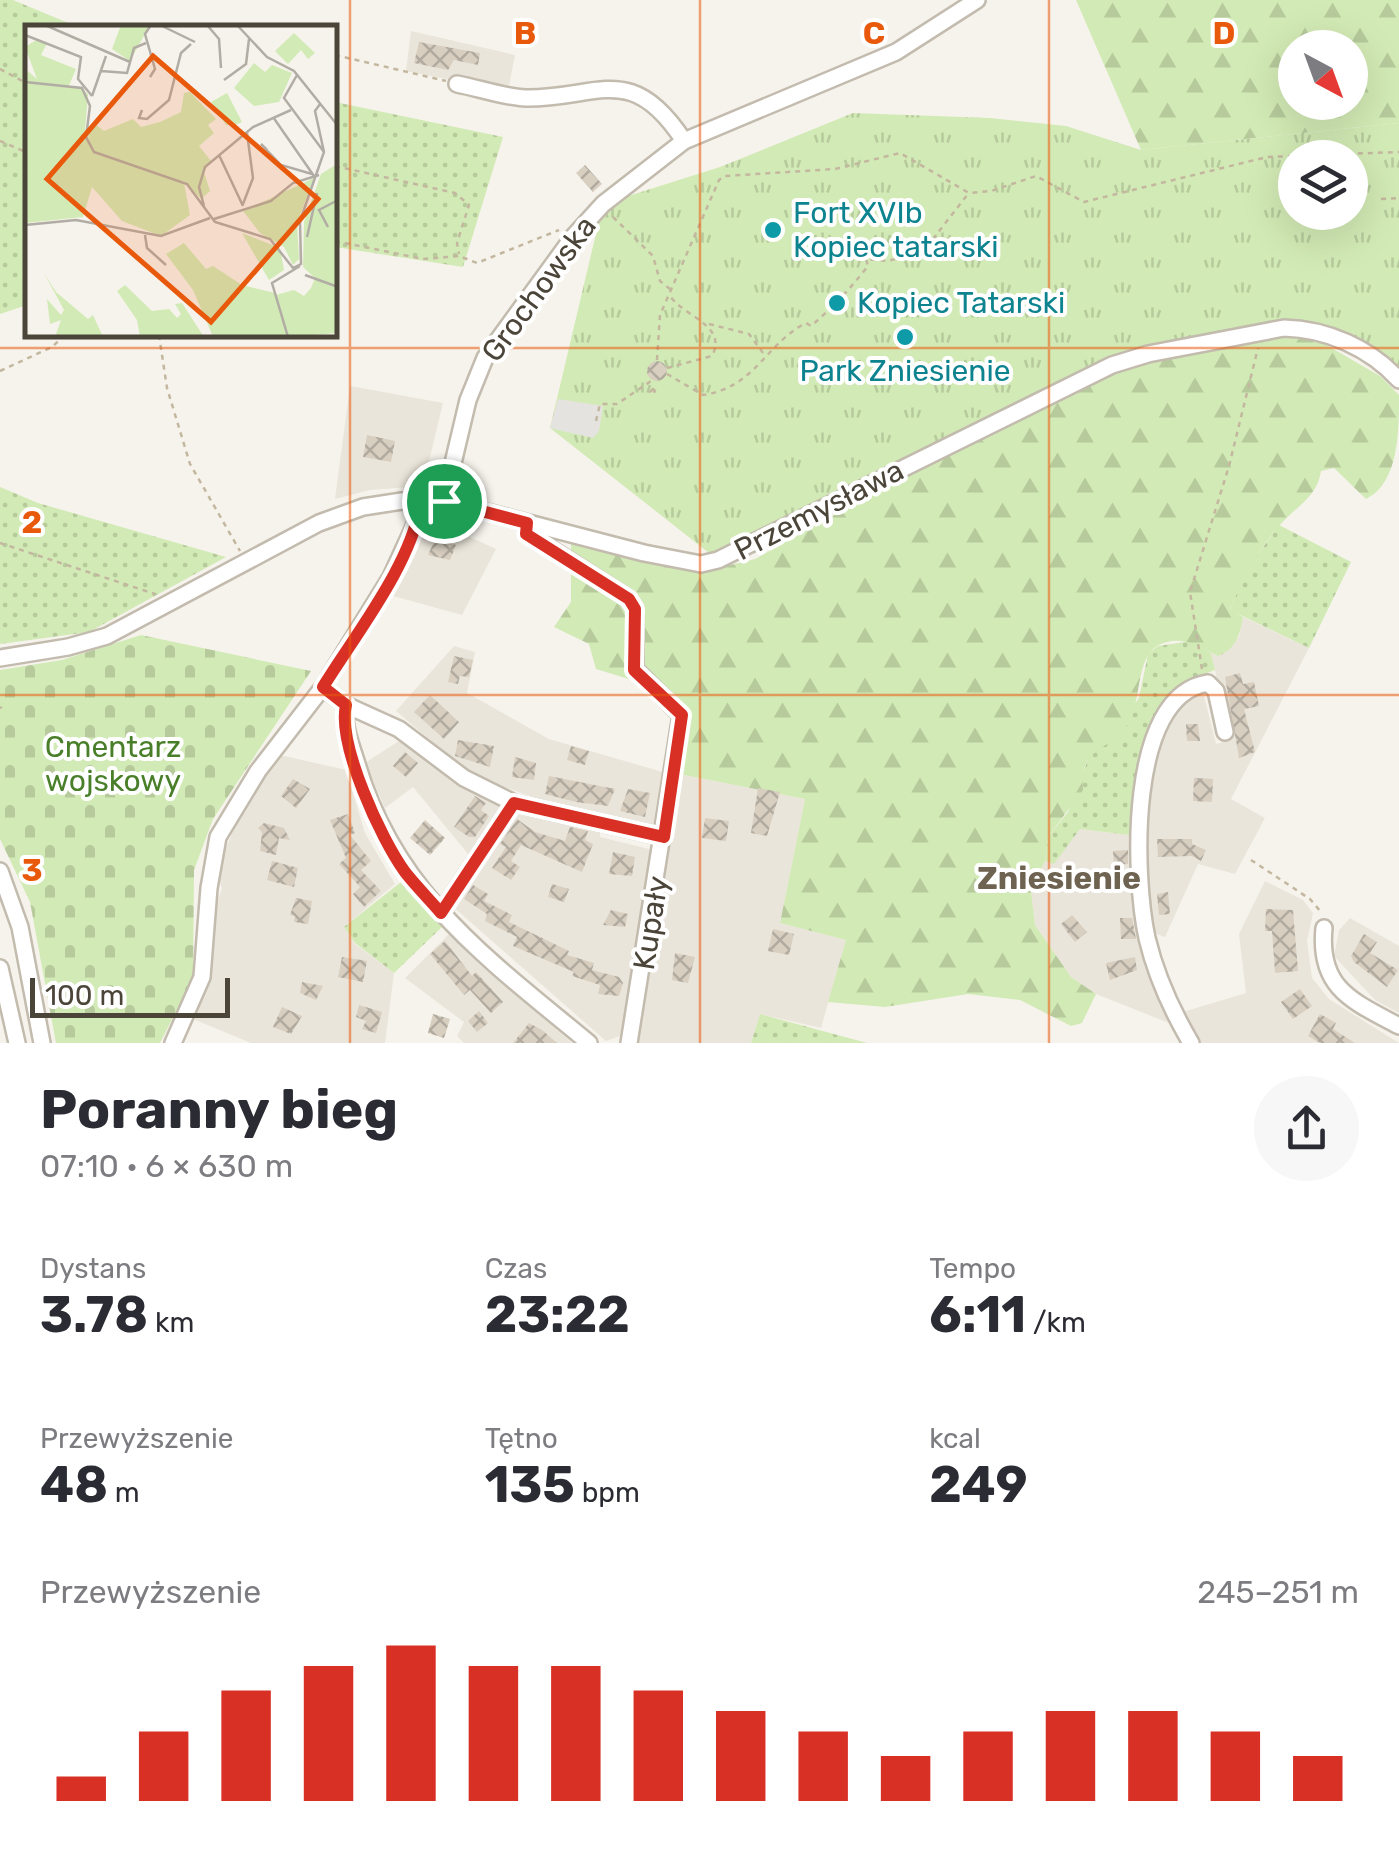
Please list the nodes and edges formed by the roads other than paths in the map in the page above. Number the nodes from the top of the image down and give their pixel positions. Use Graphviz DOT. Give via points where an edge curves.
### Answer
graph roads {
  1 [pos="977,0"];
  2 [pos="456,84"];
  3 [pos="684,140"];
  4 [pos="1399,380"];
  5 [pos="421,500"];
  6 [pos="444,501"];
  7 [pos="527,523"];
  8 [pos="0,658"];
  9 [pos="323,687"];
  10 [pos="346,705"];
  11 [pos="1225,732"];
  12 [pos="514,803"];
  13 [pos="664,837"];
  14 [pos="0,871"];
  15 [pos="441,913"];
  16 [pos="1324,928"];
  17 [pos="0,968"];
  18 [pos="1399,1026"];
  19 [pos="17,1043"];
  20 [pos="42,1043"];
  21 [pos="174,1043"];
  22 [pos="589,1043"];
  23 [pos="629,1043"];
  24 [pos="1191,1043"];
  1 -- 3 [label="street, Grochowska" via="880,60"];
  2 -- 3 [label="street" via="522,98 622,88"];
  3 -- 6 [label="street, Grochowska" via="603,204 573,237 476,377"];
  4 -- 7 [label="street, Przemysława" via="1368,352 1344,342 1306,329 1263,332 1112,365 718,560 683,561"];
  5 -- 6 [label="street, Przemysława"];
  5 -- 8 [label="street, Przemysława" via="342,514 107,636"];
  5 -- 9 [label="street" via="391,576"];
  6 -- 7 [label="street, Przemysława"];
  7 -- 13 [label="street, Kupały" via="526,534 635,609 634,670 672,702 683,726"];
  9 -- 10 [label="street"];
  9 -- 21 [label="street" via="258,771 218,837 202,977"];
  10 -- 12 [label="street" via="399,729 464,778"];
  10 -- 15 [label="street" via="343,719 367,798 405,872"];
  11 -- 24 [label="street" via="1216,692 1205,684 1182,697 1166,714 1148,756 1140,814 1147,936 1158,979"];
  12 -- 13 [label="street"];
  12 -- 15 [label="street"];
  13 -- 23 [label="street, Kupały"];
  14 -- 20 [label="street" via="20,927"];
  15 -- 22 [label="street"];
  16 -- 18 [label="street" via="1324,968 1337,988"];
  17 -- 19 [label="street"];
}
